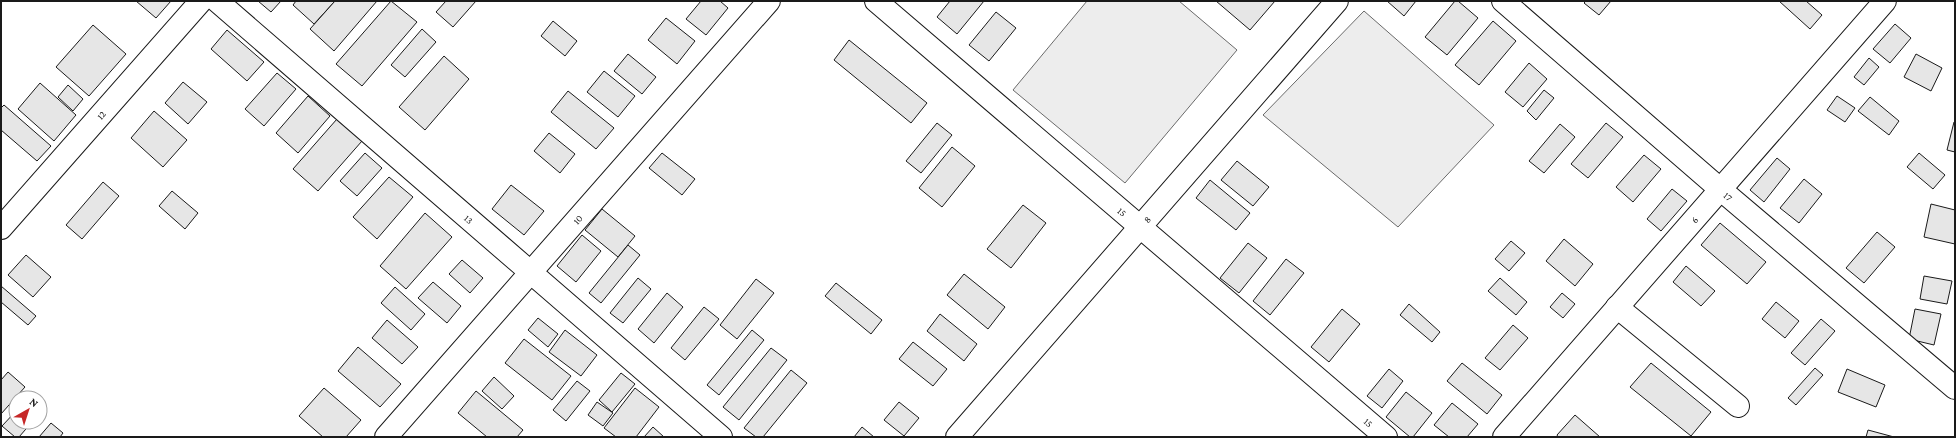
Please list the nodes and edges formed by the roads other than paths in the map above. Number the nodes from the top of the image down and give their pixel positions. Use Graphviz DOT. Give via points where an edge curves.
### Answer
graph roads {
  1 [pos="201,1"];
  2 [pos="217,1"];
  3 [pos="769,1"];
  4 [pos="876,1"];
  5 [pos="1337,1"];
  6 [pos="1503,1"];
  7 [pos="1885,1"];
  8 [pos="1720,189"];
  9 [pos="1140,227"];
  10 [pos="1,228"];
  11 [pos="531,272"];
  12 [pos="1617,307"];
  13 [pos="1955,388"];
  14 [pos="1738,406"];
  15 [pos="386,437"];
  16 [pos="721,437"];
  17 [pos="957,437"];
  18 [pos="1386,437"];
  19 [pos="1504,437"];
  1 -- 10 [label="street, 12"];
  2 -- 11 [label="street, 13"];
  3 -- 11 [label="street, 10"];
  4 -- 9 [label="street, 15"];
  5 -- 9 [label="street, 8"];
  6 -- 8 [label="street, 17"];
  7 -- 8 [label="street, 6"];
  8 -- 12 [label="street, 6"];
  8 -- 13 [label="street, 17"];
  9 -- 17 [label="street, 8"];
  9 -- 18 [label="street, 15"];
  11 -- 15 [label="street, 10"];
  11 -- 16 [label="street, 13"];
  12 -- 14 [label="street"];
  12 -- 19 [label="street, 6"];
}
